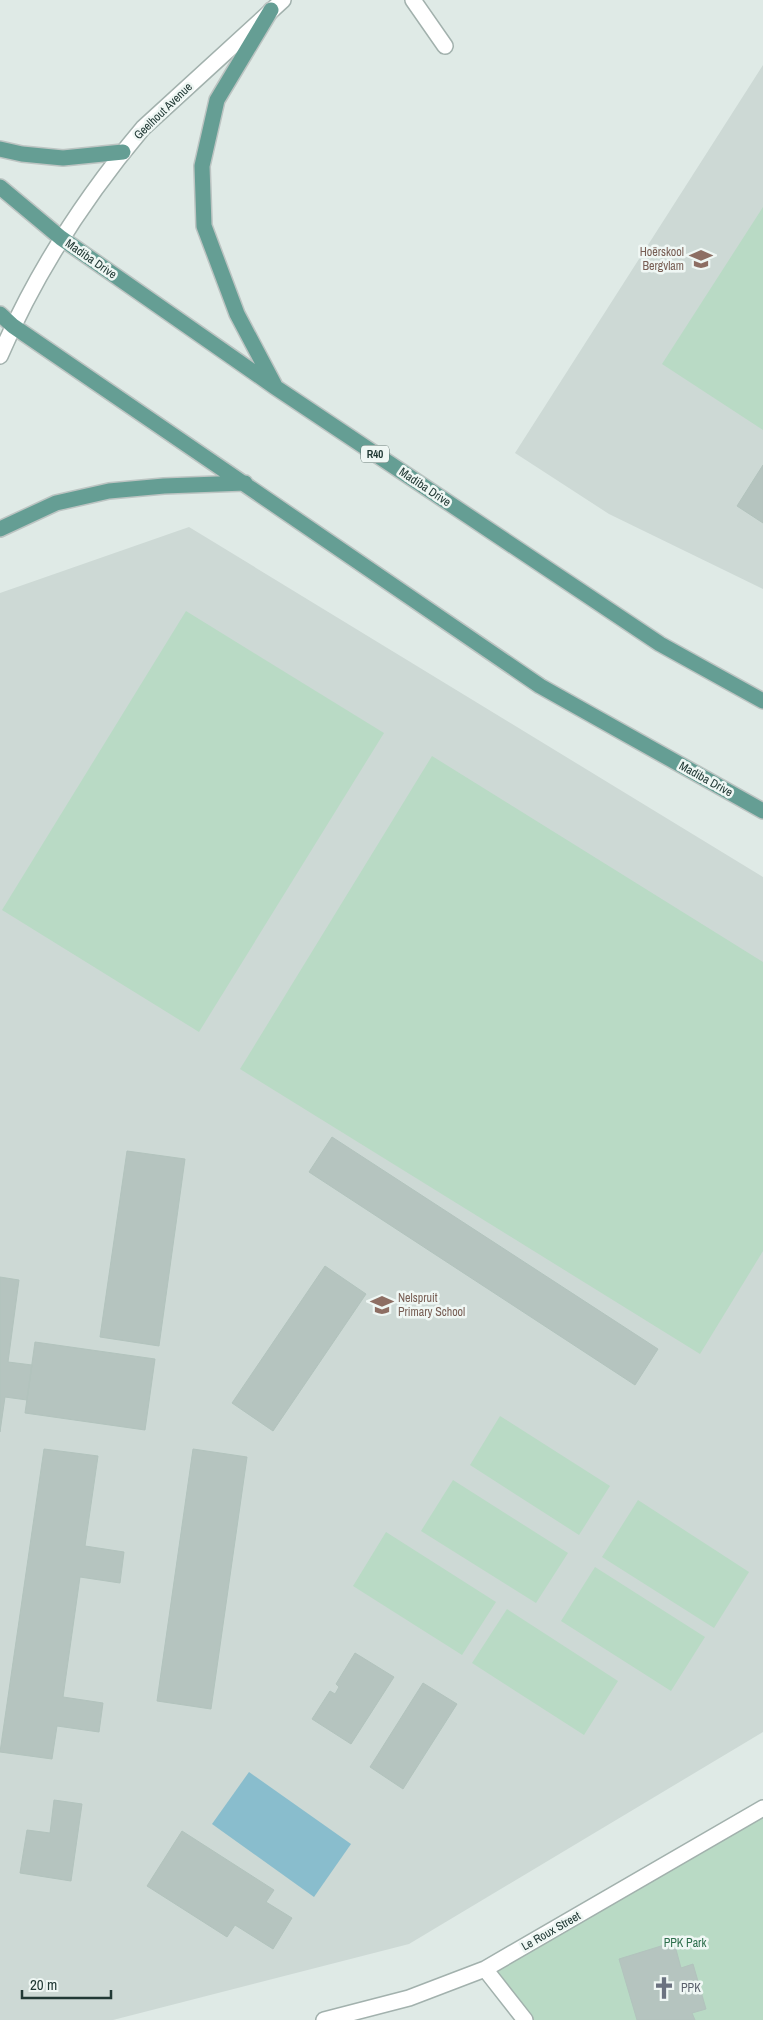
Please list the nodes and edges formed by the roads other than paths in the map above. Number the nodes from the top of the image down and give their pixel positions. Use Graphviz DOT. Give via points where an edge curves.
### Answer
graph roads {
  1 [pos="283,0"];
  2 [pos="413,0"];
  3 [pos="271,10"];
  4 [pos="445,46"];
  5 [pos="0,149"];
  6 [pos="123,152"];
  7 [pos="0,187"];
  8 [pos="61,238"];
  9 [pos="0,314"];
  10 [pos="13,326"];
  11 [pos="0,356"];
  12 [pos="276,387"];
  13 [pos="244,483"];
  14 [pos="0,529"];
  15 [pos="763,702"];
  16 [pos="763,811"];
  17 [pos="763,1808"];
  18 [pos="485,1970"];
  19 [pos="324,2020"];
  20 [pos="525,2020"];
  1 -- 3 [label="street, Geelhout Avenue"];
  2 -- 4 [label="street"];
  3 -- 6 [label="street, Geelhout Avenue" via="143,128"];
  3 -- 12 [label="main road" via="217,100 202,166 204,226 237,314"];
  5 -- 6 [label="main road" via="63,158"];
  6 -- 8 [label="street, Geelhout Avenue"];
  7 -- 8 [label="main road, Madiba Drive / R40"];
  8 -- 10 [label="street, Geelhout Avenue"];
  8 -- 12 [label="main road, Madiba Drive / R40"];
  9 -- 10 [label="main road, Madiba Drive"];
  10 -- 11 [label="street, Geelhout Avenue"];
  10 -- 13 [label="main road, Madiba Drive"];
  12 -- 15 [label="main road, Madiba Drive / R40" via="660,644"];
  13 -- 14 [label="main road" via="108,492 56,502"];
  13 -- 16 [label="main road, Madiba Drive" via="540,686"];
  17 -- 18 [label="street, Le Roux Street"];
  18 -- 19 [label="street, Le Roux Street" via="409,1998"];
  18 -- 20 [label="street"];
}
